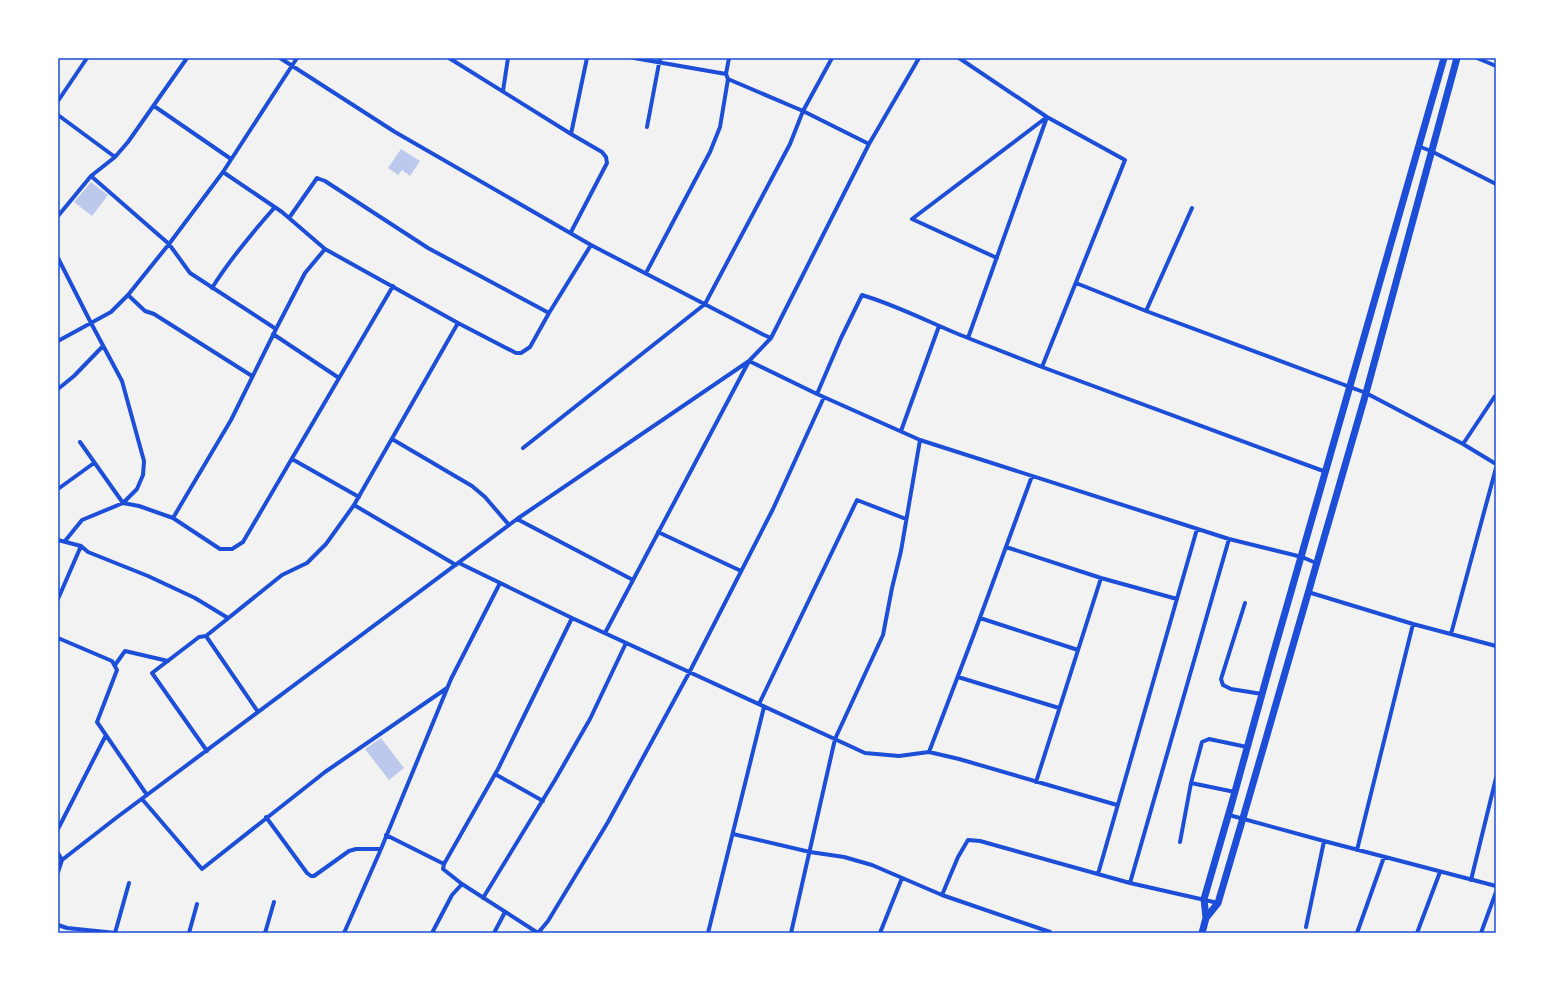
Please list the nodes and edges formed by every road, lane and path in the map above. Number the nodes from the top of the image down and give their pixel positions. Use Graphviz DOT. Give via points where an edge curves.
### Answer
graph roads {
  1 [pos="87,58"];
  2 [pos="187,58"];
  3 [pos="280,58"];
  4 [pos="297,58"];
  5 [pos="448,58"];
  6 [pos="508,58"];
  7 [pos="587,58"];
  8 [pos="634,58"];
  9 [pos="729,58"];
  10 [pos="832,58"];
  11 [pos="918,58"];
  12 [pos="959,58"];
  13 [pos="1444,58"];
  14 [pos="1457,58"];
  15 [pos="1477,58"];
  16 [pos="660,60"];
  17 [pos="291,66"];
  18 [pos="1496,66"];
  19 [pos="726,74"];
  20 [pos="728,79"];
  21 [pos="503,91"];
  22 [pos="58,101"];
  23 [pos="154,106"];
  24 [pos="803,111"];
  25 [pos="58,116"];
  26 [pos="1047,117"];
  27 [pos="647,127"];
  28 [pos="571,134"];
  29 [pos="869,144"];
  30 [pos="1418,146"];
  31 [pos="1432,151"];
  32 [pos="115,157"];
  33 [pos="231,159"];
  34 [pos="223,172"];
  35 [pos="91,176"];
  36 [pos="1496,184"];
  37 [pos="275,207"];
  38 [pos="1192,208"];
  39 [pos="58,216"];
  40 [pos="289,218"];
  41 [pos="571,232"];
  42 [pos="169,244"];
  43 [pos="591,244"];
  44 [pos="325,249"];
  45 [pos="58,258"];
  46 [pos="997,258"];
  47 [pos="646,273"];
  48 [pos="1076,283"];
  49 [pos="393,286"];
  50 [pos="212,288"];
  51 [pos="128,295"];
  52 [pos="705,304"];
  53 [pos="1146,311"];
  54 [pos="549,313"];
  55 [pos="91,323"];
  56 [pos="458,323"];
  57 [pos="939,326"];
  58 [pos="276,329"];
  59 [pos="273,334"];
  60 [pos="771,338"];
  61 [pos="968,338"];
  62 [pos="58,341"];
  63 [pos="103,346"];
  64 [pos="749,361"];
  65 [pos="1042,367"];
  66 [pos="252,376"];
  67 [pos="339,378"];
  68 [pos="1351,387"];
  69 [pos="58,389"];
  70 [pos="1366,393"];
  71 [pos="817,394"];
  72 [pos="1495,396"];
  73 [pos="824,397"];
  74 [pos="901,431"];
  75 [pos="392,439"];
  76 [pos="920,440"];
  77 [pos="80,442"];
  78 [pos="1464,444"];
  79 [pos="523,448"];
  80 [pos="292,459"];
  81 [pos="94,463"];
  82 [pos="1496,464"];
  83 [pos="1496,468"];
  84 [pos="1326,472"];
  85 [pos="1032,476"];
  86 [pos="58,489"];
  87 [pos="359,497"];
  88 [pos="123,503"];
  89 [pos="354,505"];
  90 [pos="173,518"];
  91 [pos="517,519"];
  92 [pos="906,519"];
  93 [pos="509,525"];
  94 [pos="1197,529"];
  95 [pos="658,532"];
  96 [pos="1229,539"];
  97 [pos="58,540"];
  98 [pos="65,541"];
  99 [pos="81,546"];
  100 [pos="1006,547"];
  101 [pos="1302,557"];
  102 [pos="1316,562"];
  103 [pos="457,564"];
  104 [pos="741,571"];
  105 [pos="1102,578"];
  106 [pos="633,580"];
  107 [pos="500,583"];
  108 [pos="1308,592"];
  109 [pos="58,599"];
  110 [pos="1177,599"];
  111 [pos="1245,603"];
  112 [pos="228,618"];
  113 [pos="572,618"];
  114 [pos="980,618"];
  115 [pos="1413,624"];
  116 [pos="605,633"];
  117 [pos="1451,634"];
  118 [pos="206,636"];
  119 [pos="58,638"];
  120 [pos="626,643"];
  121 [pos="1496,646"];
  122 [pos="1078,650"];
  123 [pos="168,661"];
  124 [pos="115,665"];
  125 [pos="689,672"];
  126 [pos="958,676"];
  127 [pos="447,688"];
  128 [pos="1262,694"];
  129 [pos="759,704"];
  130 [pos="764,707"];
  131 [pos="1059,708"];
  132 [pos="258,712"];
  133 [pos="106,735"];
  134 [pos="835,739"];
  135 [pos="1247,747"];
  136 [pos="207,751"];
  137 [pos="929,752"];
  138 [pos="495,774"];
  139 [pos="1496,778"];
  140 [pos="1036,782"];
  141 [pos="1191,783"];
  142 [pos="1235,792"];
  143 [pos="147,795"];
  144 [pos="142,799"];
  145 [pos="542,801"];
  146 [pos="1117,805"];
  147 [pos="1229,815"];
  148 [pos="266,817"];
  149 [pos="1243,818"];
  150 [pos="58,829"];
  151 [pos="732,834"];
  152 [pos="386,835"];
  153 [pos="1324,841"];
  154 [pos="1180,842"];
  155 [pos="381,849"];
  156 [pos="1357,850"];
  157 [pos="810,852"];
  158 [pos="58,854"];
  159 [pos="1384,857"];
  160 [pos="62,860"];
  161 [pos="444,864"];
  162 [pos="58,872"];
  163 [pos="1440,872"];
  164 [pos="1098,874"];
  165 [pos="902,878"];
  166 [pos="1471,880"];
  167 [pos="130,883"];
  168 [pos="1130,883"];
  169 [pos="462,884"];
  170 [pos="1496,886"];
  171 [pos="1496,892"];
  172 [pos="942,895"];
  173 [pos="483,898"];
  174 [pos="1204,899"];
  175 [pos="274,902"];
  176 [pos="1218,903"];
  177 [pos="197,904"];
  178 [pos="505,912"];
  179 [pos="1206,918"];
  180 [pos="58,925"];
  181 [pos="1306,927"];
  182 [pos="67,928"];
  183 [pos="1050,932"];
  184 [pos="65,933"];
  185 [pos="116,933"];
  186 [pos="189,933"];
  187 [pos="265,933"];
  188 [pos="344,933"];
  189 [pos="432,933"];
  190 [pos="494,933"];
  191 [pos="538,933"];
  192 [pos="708,933"];
  193 [pos="791,933"];
  194 [pos="880,933"];
  195 [pos="1202,933"];
  196 [pos="1357,933"];
  197 [pos="1417,933"];
  198 [pos="1481,933"];
  1 -- 22 [label="street"];
  2 -- 23 [label="street"];
  3 -- 17 [label="street"];
  4 -- 17 [label="street"];
  5 -- 21 [label="street"];
  6 -- 21 [label="street"];
  7 -- 28 [label="street"];
  8 -- 16 [label="street"];
  9 -- 19 [label="street"];
  10 -- 24 [label="street"];
  11 -- 29 [label="street"];
  12 -- 26 [label="street"];
  13 -- 30 [label="street"];
  14 -- 31 [label="street"];
  15 -- 18 [label="street"];
  16 -- 19 [label="street"];
  16 -- 27 [label="street"];
  17 -- 33 [label="street"];
  17 -- 41 [label="street" via="395,132"];
  19 -- 20 [label="street"];
  20 -- 24 [label="street"];
  20 -- 47 [label="street" via="720,126 710,152"];
  21 -- 28 [label="street"];
  23 -- 32 [label="street"];
  23 -- 33 [label="street"];
  24 -- 29 [label="street"];
  24 -- 52 [label="street" via="790,144"];
  25 -- 32 [label="street"];
  26 -- 46 [label="street"];
  26 -- 46 [label="street" via="912,219"];
  26 -- 48 [label="street" via="1125,160"];
  28 -- 41 [label="street" via="602,152 607,164"];
  29 -- 60 [label="street"];
  30 -- 31 [label="street"];
  30 -- 68 [label="street"];
  31 -- 36 [label="street"];
  31 -- 70 [label="street"];
  32 -- 35 [label="street"];
  33 -- 34 [label="street"];
  34 -- 37 [label="street"];
  34 -- 42 [label="street"];
  35 -- 39 [label="street"];
  35 -- 42 [label="street"];
  37 -- 40 [label="street"];
  37 -- 50 [label="street" via="222,271"];
  38 -- 53 [label="street"];
  40 -- 44 [label="street"];
  40 -- 54 [label="street" via="317,178 428,248"];
  41 -- 43 [label="street"];
  42 -- 50 [label="street" via="190,273"];
  42 -- 51 [label="street"];
  43 -- 47 [label="street"];
  43 -- 54 [label="street"];
  44 -- 49 [label="street"];
  44 -- 58 [label="street" via="305,273"];
  45 -- 55 [label="street"];
  46 -- 61 [label="street"];
  47 -- 52 [label="street"];
  48 -- 53 [label="street"];
  48 -- 65 [label="street"];
  49 -- 56 [label="street"];
  49 -- 67 [label="street"];
  50 -- 58 [label="street"];
  51 -- 55 [label="street" via="111,312"];
  51 -- 66 [label="street" via="145,311 154,314"];
  52 -- 60 [label="street"];
  52 -- 79 [label="street"];
  53 -- 68 [label="street"];
  54 -- 56 [label="street" via="530,347 521,353 516,353"];
  55 -- 62 [label="street"];
  55 -- 63 [label="street"];
  56 -- 75 [label="street"];
  57 -- 61 [label="street"];
  57 -- 71 [label="street" via="885,302 862,295"];
  57 -- 74 [label="street"];
  58 -- 59 [label="street"];
  59 -- 66 [label="street"];
  59 -- 67 [label="street"];
  60 -- 64 [label="street"];
  61 -- 65 [label="street"];
  63 -- 69 [label="street"];
  63 -- 88 [label="street" via="122,381 144,461 143,475 137,489"];
  64 -- 71 [label="street"];
  64 -- 91 [label="street"];
  64 -- 95 [label="street"];
  65 -- 84 [label="street"];
  66 -- 90 [label="street" via="231,420"];
  67 -- 80 [label="street"];
  68 -- 70 [label="street"];
  68 -- 84 [label="street"];
  70 -- 78 [label="street"];
  70 -- 102 [label="street"];
  71 -- 73 [label="street"];
  72 -- 78 [label="street"];
  73 -- 74 [label="street"];
  73 -- 104 [label="street" via="773,509"];
  74 -- 76 [label="street"];
  75 -- 87 [label="street"];
  75 -- 93 [label="street" via="472,486"];
  76 -- 85 [label="street"];
  76 -- 92 [label="street"];
  77 -- 81 [label="street"];
  78 -- 82 [label="street"];
  80 -- 87 [label="street"];
  80 -- 90 [label="street" via="243,542 232,549 220,549"];
  81 -- 86 [label="street"];
  81 -- 88 [label="street"];
  83 -- 117 [label="street"];
  84 -- 101 [label="street"];
  85 -- 94 [label="street"];
  85 -- 100 [label="street"];
  87 -- 89 [label="street"];
  88 -- 90 [label="street"];
  88 -- 98 [label="street" via="82,520"];
  89 -- 103 [label="street"];
  89 -- 112 [label="street" via="326,544 307,563 282,575"];
  91 -- 93 [label="street"];
  91 -- 106 [label="street"];
  92 -- 129 [label="street" via="857,500"];
  92 -- 134 [label="street" via="883,635"];
  93 -- 103 [label="street"];
  94 -- 96 [label="street"];
  94 -- 110 [label="street"];
  95 -- 104 [label="street"];
  95 -- 106 [label="street"];
  96 -- 101 [label="street"];
  96 -- 168 [label="street"];
  97 -- 98 [label="street"];
  98 -- 99 [label="street"];
  99 -- 109 [label="street"];
  99 -- 112 [label="street" via="88,552 195,598"];
  100 -- 105 [label="street"];
  100 -- 114 [label="street"];
  101 -- 102 [label="street"];
  101 -- 128 [label="street"];
  102 -- 108 [label="street"];
  103 -- 107 [label="street"];
  103 -- 132 [label="street"];
  104 -- 125 [label="street"];
  105 -- 110 [label="street"];
  105 -- 122 [label="street"];
  106 -- 116 [label="street"];
  107 -- 113 [label="street"];
  107 -- 127 [label="street"];
  108 -- 115 [label="street"];
  108 -- 149 [label="street"];
  110 -- 146 [label="street"];
  111 -- 128 [label="street" via="1221,683 1231,688"];
  112 -- 118 [label="street"];
  113 -- 116 [label="street"];
  113 -- 138 [label="street"];
  114 -- 122 [label="street"];
  114 -- 126 [label="street"];
  115 -- 117 [label="street"];
  115 -- 156 [label="street"];
  116 -- 120 [label="street"];
  117 -- 121 [label="street"];
  118 -- 123 [label="street" via="199,637"];
  118 -- 132 [label="street"];
  119 -- 124 [label="street" via="112,661"];
  120 -- 125 [label="street"];
  120 -- 145 [label="street" via="590,719"];
  122 -- 131 [label="street"];
  123 -- 124 [label="street" via="125,651"];
  123 -- 136 [label="street" via="152,673"];
  124 -- 133 [label="street" via="116,670 97,722"];
  125 -- 129 [label="street"];
  125 -- 191 [label="street" via="608,822 548,921"];
  126 -- 131 [label="street"];
  126 -- 137 [label="street"];
  127 -- 148 [label="street" via="325,772"];
  127 -- 152 [label="street"];
  128 -- 135 [label="street"];
  129 -- 130 [label="street"];
  130 -- 134 [label="street"];
  130 -- 151 [label="street"];
  131 -- 140 [label="street"];
  132 -- 136 [label="street"];
  133 -- 143 [label="street"];
  133 -- 150 [label="street"];
  134 -- 137 [label="street" via="865,753 899,756"];
  134 -- 157 [label="street"];
  135 -- 141 [label="street" via="1205,740 1200,745"];
  135 -- 142 [label="street"];
  136 -- 143 [label="street"];
  137 -- 140 [label="street"];
  138 -- 145 [label="street"];
  138 -- 161 [label="street"];
  139 -- 166 [label="street"];
  140 -- 146 [label="street"];
  141 -- 142 [label="street"];
  141 -- 154 [label="street"];
  142 -- 147 [label="street"];
  143 -- 144 [label="street"];
  144 -- 148 [label="street" via="202,869"];
  144 -- 160 [label="street"];
  145 -- 173 [label="street"];
  146 -- 164 [label="street"];
  147 -- 149 [label="street"];
  147 -- 174 [label="street"];
  148 -- 155 [label="street" via="311,876 349,851"];
  149 -- 153 [label="street"];
  149 -- 176 [label="street"];
  151 -- 157 [label="street"];
  151 -- 192 [label="street"];
  152 -- 155 [label="street"];
  152 -- 161 [label="street"];
  153 -- 156 [label="street"];
  153 -- 181 [label="street"];
  155 -- 188 [label="street"];
  156 -- 159 [label="street"];
  157 -- 165 [label="street" via="844,857 872,865"];
  157 -- 193 [label="street"];
  158 -- 160 [label="street"];
  159 -- 163 [label="street"];
  159 -- 196 [label="street"];
  160 -- 162 [label="street"];
  161 -- 169 [label="street" via="443,869"];
  163 -- 166 [label="street"];
  163 -- 197 [label="street"];
  164 -- 168 [label="street"];
  164 -- 172 [label="street" via="980,841 968,840"];
  165 -- 172 [label="street"];
  165 -- 194 [label="street"];
  166 -- 170 [label="street"];
  167 -- 185 [label="street"];
  168 -- 174 [label="street"];
  169 -- 173 [label="street"];
  169 -- 189 [label="street" via="452,895"];
  171 -- 198 [label="street"];
  172 -- 183 [label="street"];
  173 -- 178 [label="street"];
  174 -- 176 [label="street"];
  174 -- 179 [label="street"];
  175 -- 187 [label="street"];
  176 -- 179 [label="street"];
  177 -- 186 [label="street"];
  178 -- 190 [label="street"];
  178 -- 191 [label="street"];
  179 -- 195 [label="street"];
  180 -- 182 [label="street"];
  182 -- 184 [label="street"];
  182 -- 185 [label="street"];
}
